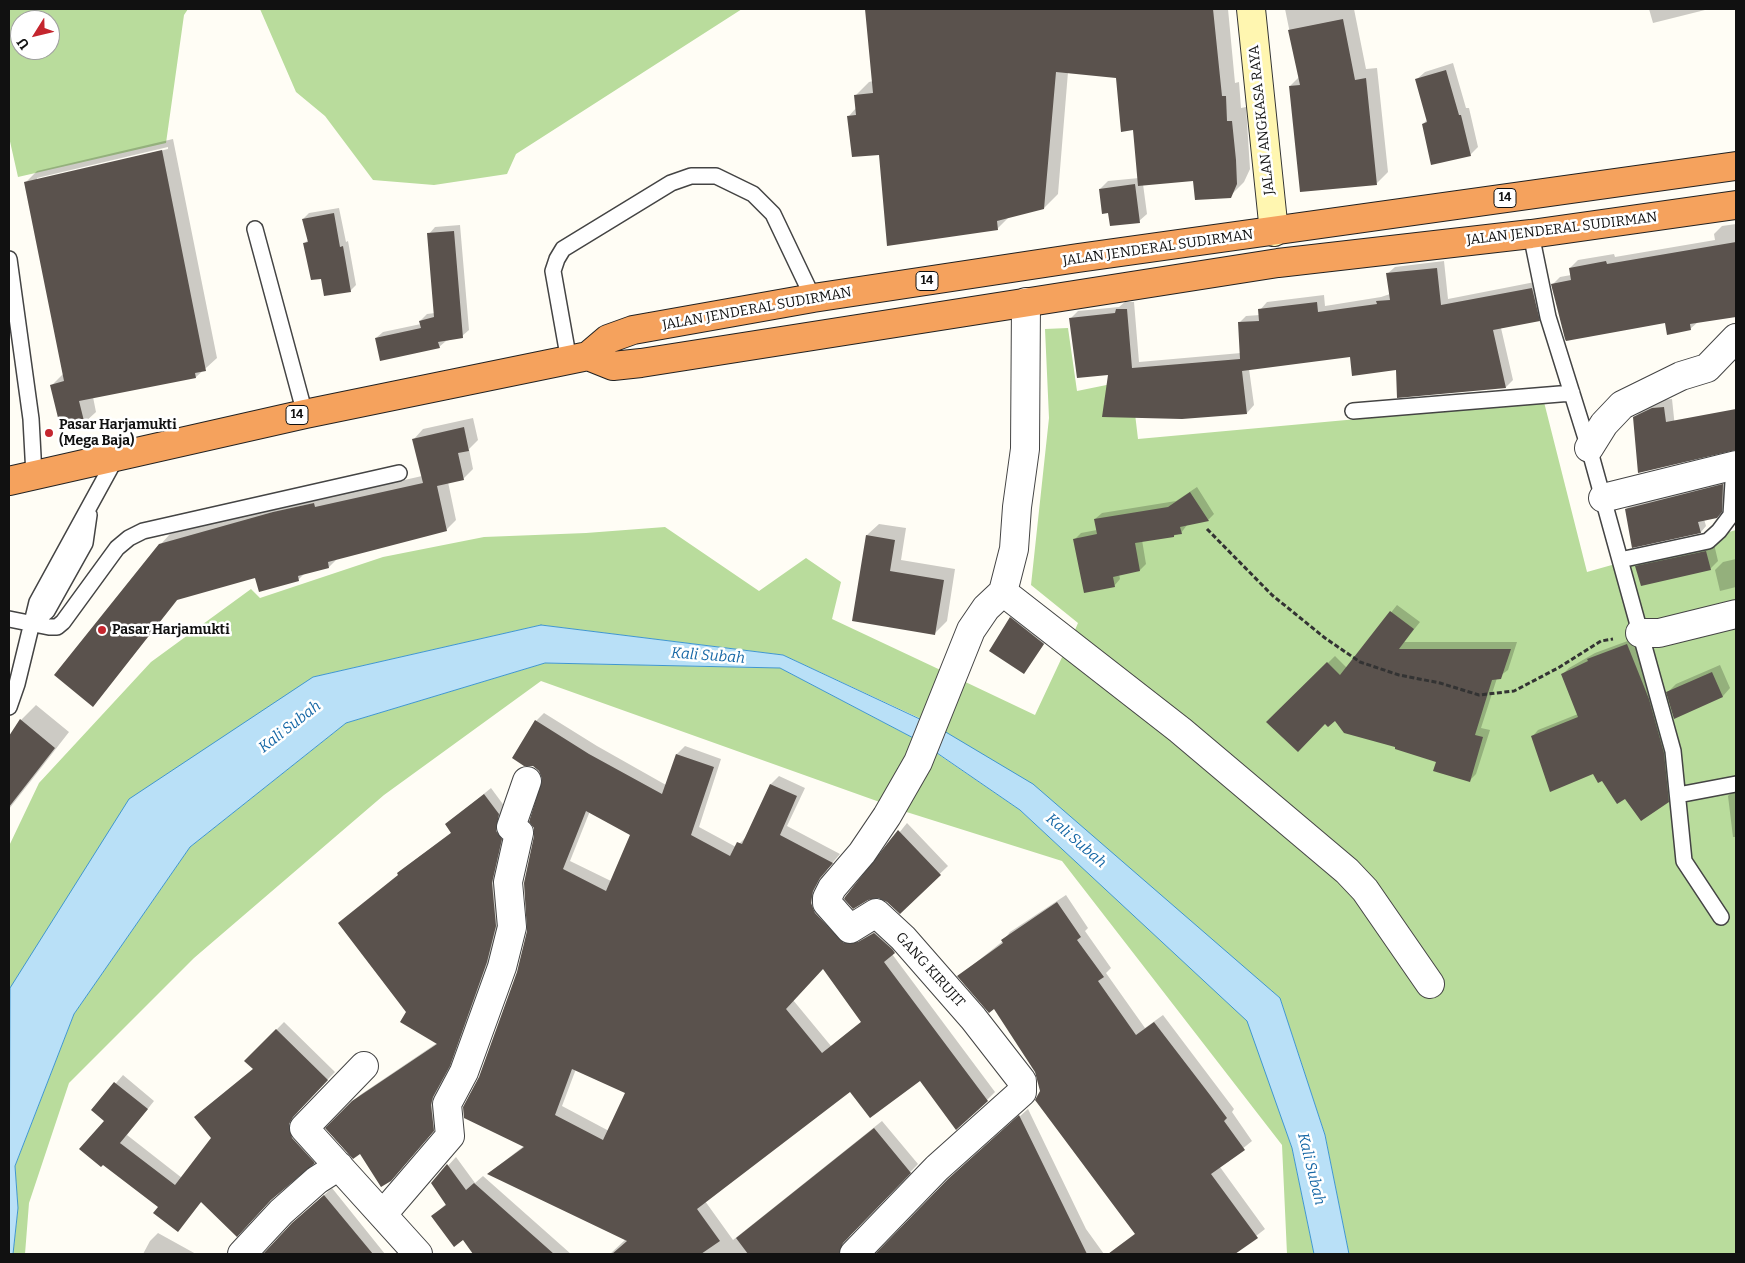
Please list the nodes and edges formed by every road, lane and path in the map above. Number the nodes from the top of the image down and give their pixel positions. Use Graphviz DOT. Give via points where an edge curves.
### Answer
graph roads {
  1 [pos="1251,9"];
  2 [pos="1736,166"];
  3 [pos="1736,205"];
  4 [pos="255,229"];
  5 [pos="1274,232"];
  6 [pos="1531,234"];
  7 [pos="9,259"];
  8 [pos="1278,263"];
  9 [pos="813,298"];
  10 [pos="1026,302"];
  11 [pos="1736,338"];
  12 [pos="578,358"];
  13 [pos="1572,393"];
  14 [pos="1353,411"];
  15 [pos="305,414"];
  16 [pos="1589,448"];
  17 [pos="117,456"];
  18 [pos="1735,465"];
  19 [pos="399,473"];
  20 [pos="21,478"];
  21 [pos="1603,498"];
  22 [pos="1207,529"];
  23 [pos="1620,560"];
  24 [pos="1003,592"];
  25 [pos="1736,614"];
  26 [pos="9,620"];
  27 [pos="32,624"];
  28 [pos="1640,633"];
  29 [pos="9,707"];
  30 [pos="527,781"];
  31 [pos="1736,784"];
  32 [pos="1678,795"];
  33 [pos="1721,917"];
  34 [pos="1430,984"];
  35 [pos="364,1066"];
  36 [pos="339,1166"];
  37 [pos="383,1214"];
  38 [pos="242,1254"];
  39 [pos="418,1254"];
  40 [pos="854,1254"];
  1 -- 5 [label="street, JALAN ANGKASA RAYA"];
  2 -- 5 [label="highway, JALAN JENDERAL SUDIRMAN / 14"];
  3 -- 6 [label="highway, JALAN JENDERAL SUDIRMAN"];
  4 -- 15 [label="lane"];
  5 -- 8 [label="highway"];
  5 -- 9 [label="highway, JALAN JENDERAL SUDIRMAN / 14"];
  6 -- 8 [label="highway, JALAN JENDERAL SUDIRMAN"];
  6 -- 13 [label="lane" via="1548,318"];
  7 -- 20 [label="lane" via="31,419"];
  8 -- 10 [label="highway, JALAN JENDERAL SUDIRMAN"];
  9 -- 12 [label="highway, JALAN JENDERAL SUDIRMAN / 14" via="633,330 608,339"];
  9 -- 12 [label="lane" via="773,214 753,194 716,176 691,176 671,183 563,249 553,272"];
  10 -- 12 [label="highway, JALAN JENDERAL SUDIRMAN" via="632,364 613,366"];
  10 -- 24 [label="street" via="1025,449 1014,549"];
  11 -- 16 [label="street" via="1707,368 1681,376 1622,405 1604,424"];
  12 -- 15 [label="highway, JALAN JENDERAL SUDIRMAN / 14"];
  13 -- 14 [label="lane"];
  13 -- 16 [label="lane"];
  15 -- 17 [label="highway, JALAN JENDERAL SUDIRMAN / 14"];
  16 -- 21 [label="lane"];
  17 -- 20 [label="highway, JALAN JENDERAL SUDIRMAN / 14"];
  17 -- 27 [label="lane" via="92,503 84,542 47,611"];
  18 -- 21 [label="street"];
  18 -- 23 [label="lane" via="1731,515 1708,541"];
  19 -- 27 [label="lane" via="143,531 117,548 64,622 48,628"];
  21 -- 23 [label="lane"];
  22 -- 28 [label="path" via="1272,595 1360,662 1479,695 1514,691 1601,641"];
  23 -- 28 [label="lane"];
  24 -- 34 [label="street" via="1180,730 1347,871 1365,890"];
  24 -- 40 [label="street, GANG KIRUJIT" via="986,608 971,630 918,762 862,854 832,888 827,903 850,929 876,913 947,987 1022,1081 1022,1092 937,1168"];
  25 -- 28 [label="street" via="1660,633"];
  26 -- 27 [label="lane"];
  27 -- 29 [label="lane"];
  28 -- 32 [label="lane" via="1673,751"];
  30 -- 37 [label="street" via="511,827 519,833 508,882 512,927 502,967 464,1072 447,1104 450,1136"];
  31 -- 32 [label="lane"];
  32 -- 33 [label="lane" via="1684,862"];
  35 -- 36 [label="street" via="304,1128"];
  36 -- 37 [label="street"];
  36 -- 38 [label="street" via="317,1180 281,1212"];
  37 -- 39 [label="street"];
}
